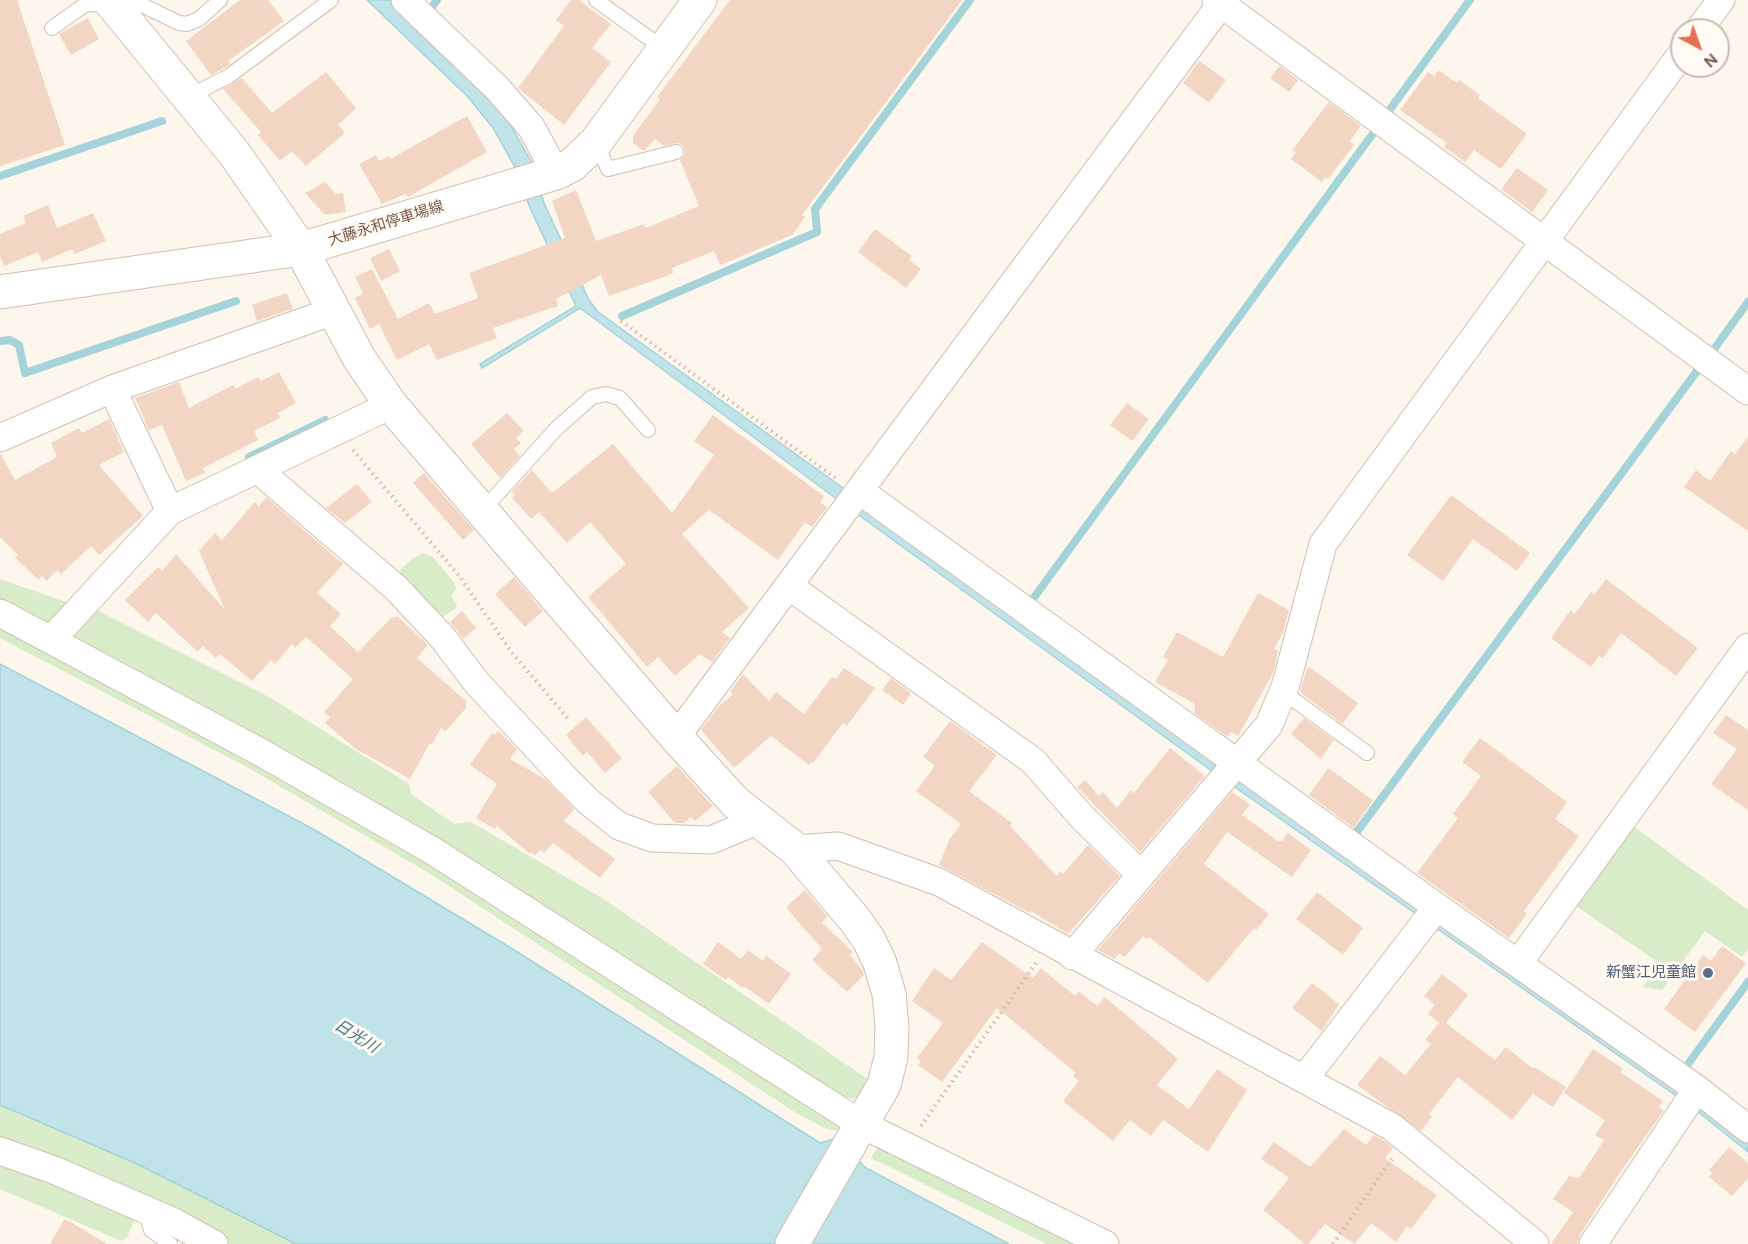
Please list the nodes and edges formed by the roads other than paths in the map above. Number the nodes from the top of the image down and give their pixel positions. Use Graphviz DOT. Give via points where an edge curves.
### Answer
graph roads {
  1 [pos="220,0"];
  2 [pos="331,0"];
  3 [pos="405,0"];
  4 [pos="596,0"];
  5 [pos="700,0"];
  6 [pos="1721,0"];
  7 [pos="1220,1"];
  8 [pos="110,2"];
  9 [pos="1708,18"];
  10 [pos="52,28"];
  11 [pos="664,49"];
  12 [pos="1670,69"];
  13 [pos="188,97"];
  14 [pos="596,142"];
  15 [pos="676,152"];
  16 [pos="539,178"];
  17 [pos="1544,240"];
  18 [pos="301,249"];
  19 [pos="0,292"];
  20 [pos="334,311"];
  21 [pos="112,389"];
  22 [pos="1748,391"];
  23 [pos="391,405"];
  24 [pos="648,430"];
  25 [pos="0,438"];
  26 [pos="257,470"];
  27 [pos="854,498"];
  28 [pos="170,511"];
  29 [pos="482,512"];
  30 [pos="789,586"];
  31 [pos="0,613"];
  32 [pos="52,639"];
  33 [pos="1748,647"];
  34 [pos="1283,692"];
  35 [pos="676,737"];
  36 [pos="1366,753"];
  37 [pos="1230,771"];
  38 [pos="759,820"];
  39 [pos="795,849"];
  40 [pos="1140,874"];
  41 [pos="1432,913"];
  42 [pos="1062,950"];
  43 [pos="1519,962"];
  44 [pos="1305,1078"];
  45 [pos="1692,1096"];
  46 [pos="859,1128"];
  47 [pos="1748,1129"];
  48 [pos="0,1150"];
  49 [pos="146,1210"];
  50 [pos="170,1244"];
  51 [pos="214,1244"];
  52 [pos="792,1244"];
  53 [pos="1105,1244"];
  54 [pos="1535,1244"];
  55 [pos="1593,1244"];
  1 -- 8 [label="lane" via="199,19 187,24 142,5"];
  2 -- 13 [label="lane" via="230,76"];
  3 -- 16 [label="street" via="497,88 531,127"];
  4 -- 11 [label="lane"];
  5 -- 11 [label="street, 大藤永和停車場線"];
  6 -- 9 [label="street"];
  7 -- 17 [label="street"];
  7 -- 27 [label="street"];
  8 -- 10 [label="lane" via="86,4"];
  8 -- 13 [label="street"];
  11 -- 14 [label="street, 大藤永和停車場線"];
  12 -- 17 [label="street"];
  13 -- 18 [label="street" via="234,153"];
  14 -- 15 [label="lane" via="608,169"];
  14 -- 16 [label="street, 大藤永和停車場線" via="572,165"];
  16 -- 18 [label="street, 大藤永和停車場線"];
  17 -- 22 [label="street"];
  17 -- 34 [label="street" via="1323,544"];
  18 -- 19 [label="street, 大藤永和停車場線"];
  18 -- 20 [label="street"];
  20 -- 21 [label="street"];
  20 -- 23 [label="street"];
  21 -- 25 [label="street"];
  21 -- 28 [label="street"];
  23 -- 26 [label="street"];
  23 -- 29 [label="street"];
  24 -- 29 [label="lane" via="620,398 606,394 592,397 557,428"];
  26 -- 28 [label="street"];
  26 -- 38 [label="street" via="396,588 564,777 619,826 652,838 711,840"];
  27 -- 30 [label="street"];
  27 -- 37 [label="street"];
  28 -- 32 [label="street"];
  29 -- 35 [label="street"];
  30 -- 35 [label="street"];
  30 -- 40 [label="street" via="1033,761"];
  31 -- 32 [label="street"];
  32 -- 46 [label="street" via="433,851"];
  33 -- 43 [label="street"];
  34 -- 36 [label="lane"];
  34 -- 37 [label="street" via="1269,725"];
  35 -- 38 [label="street" via="735,802"];
  37 -- 40 [label="street"];
  37 -- 41 [label="street"];
  38 -- 39 [label="street"];
  39 -- 42 [label="street" via="838,846 939,882"];
  39 -- 46 [label="street" via="869,940 889,994 891,1057 884,1085"];
  40 -- 42 [label="street"];
  41 -- 43 [label="street"];
  41 -- 44 [label="street"];
  42 -- 44 [label="street"];
  43 -- 45 [label="street"];
  44 -- 54 [label="street" via="1392,1127"];
  45 -- 47 [label="street"];
  45 -- 55 [label="street"];
  46 -- 52 [label="street"];
  46 -- 53 [label="street"];
  48 -- 49 [label="street"];
  49 -- 50 [label="lane" via="151,1230"];
  49 -- 51 [label="street"];
}
